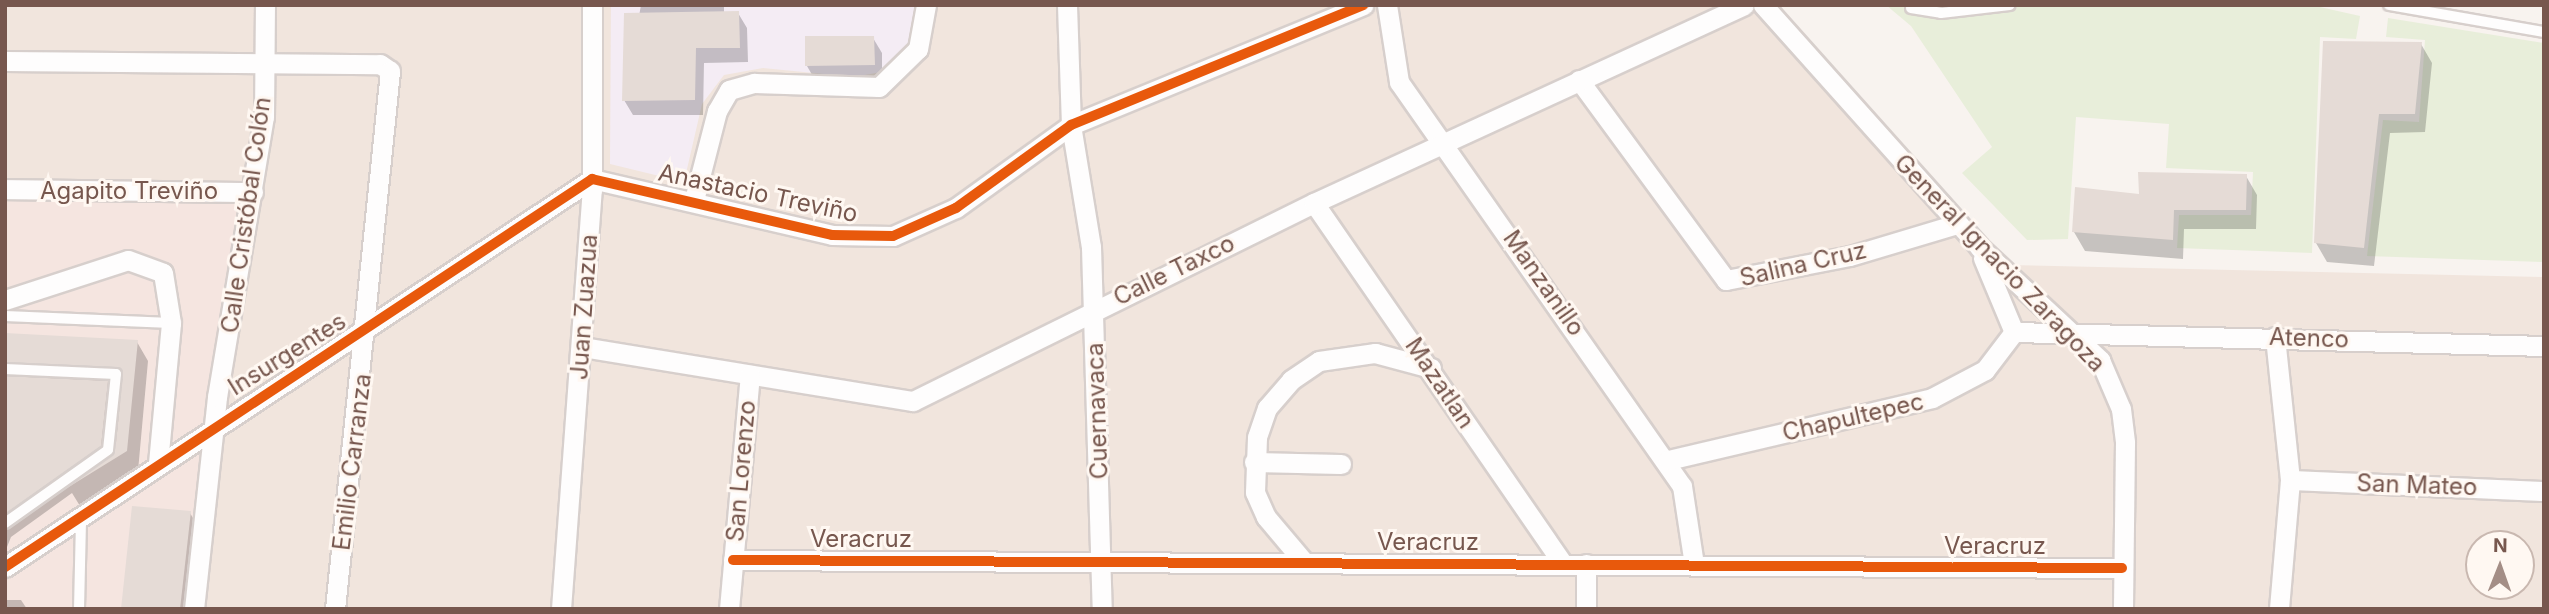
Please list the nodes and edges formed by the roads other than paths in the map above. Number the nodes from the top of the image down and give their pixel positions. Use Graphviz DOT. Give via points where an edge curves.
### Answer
graph roads {
  1 [pos="265,5"];
  2 [pos="592,5"];
  3 [pos="926,5"];
  4 [pos="1067,5"];
  5 [pos="1363,5"];
  6 [pos="1387,5"];
  7 [pos="1744,5"];
  8 [pos="1763,5"];
  9 [pos="2010,5"];
  10 [pos="2389,5"];
  11 [pos="1911,8"];
  12 [pos="2544,32"];
  13 [pos="5,61"];
  14 [pos="265,62"];
  15 [pos="1579,80"];
  16 [pos="1071,125"];
  17 [pos="1446,143"];
  18 [pos="592,179"];
  19 [pos="5,190"];
  20 [pos="253,192"];
  21 [pos="694,200"];
  22 [pos="1314,203"];
  23 [pos="1957,224"];
  24 [pos="1979,247"];
  25 [pos="5,300"];
  26 [pos="1094,309"];
  27 [pos="5,316"];
  28 [pos="171,323"];
  29 [pos="367,329"];
  30 [pos="2014,331"];
  31 [pos="2075,333"];
  32 [pos="2275,337"];
  33 [pos="2544,346"];
  34 [pos="582,347"];
  35 [pos="1431,368"];
  36 [pos="5,369"];
  37 [pos="750,375"];
  38 [pos="214,423"];
  39 [pos="1668,460"];
  40 [pos="1254,463"];
  41 [pos="158,464"];
  42 [pos="1341,464"];
  43 [pos="2290,480"];
  44 [pos="2544,491"];
  45 [pos="81,517"];
  46 [pos="5,523"];
  47 [pos="733,560"];
  48 [pos="1101,561"];
  49 [pos="1304,562"];
  50 [pos="1563,564"];
  51 [pos="1586,564"];
  52 [pos="1694,565"];
  53 [pos="5,567"];
  54 [pos="2122,568"];
  55 [pos="79,609"];
  56 [pos="194,609"];
  57 [pos="335,609"];
  58 [pos="561,609"];
  59 [pos="729,609"];
  60 [pos="1102,609"];
  61 [pos="1586,609"];
  62 [pos="2123,609"];
  63 [pos="2279,609"];
  1 -- 14 [label="street, Calle Cristóbal Colón"];
  2 -- 18 [label="street, Juan Zuazua"];
  3 -- 21 [label="street" via="918,49 879,87 754,83 729,90 717,111"];
  4 -- 16 [label="street, Cuernavaca"];
  5 -- 16 [label="street, Anastacio Treviño"];
  6 -- 17 [label="street, Manzanillo" via="1399,82"];
  7 -- 15 [label="street, Calle Taxco"];
  8 -- 23 [label="street, General Ignacio Zaragoza"];
  9 -- 11 [label="lane" via="1955,13"];
  10 -- 12 [label="lane"];
  13 -- 14 [label="street"];
  14 -- 20 [label="street, Calle Cristóbal Colón"];
  14 -- 29 [label="street, Emilio Carranza" via="387,67 392,78"];
  15 -- 17 [label="street, Calle Taxco"];
  15 -- 23 [label="street, Salina Cruz" via="1726,280 1850,256"];
  16 -- 21 [label="street, Anastacio Treviño" via="956,208 893,236 832,235"];
  16 -- 26 [label="street, Cuernavaca" via="1088,214"];
  17 -- 22 [label="street, Calle Taxco"];
  17 -- 39 [label="street, Manzanillo"];
  18 -- 21 [label="street, Anastacio Treviño"];
  18 -- 29 [label="street, Insurgentes"];
  18 -- 34 [label="street, Juan Zuazua"];
  19 -- 20 [label="street, Agapito Treviño"];
  20 -- 38 [label="street, Calle Cristóbal Colón"];
  22 -- 26 [label="street, Calle Taxco"];
  22 -- 35 [label="street, Mazatlan"];
  23 -- 24 [label="street, General Ignacio Zaragoza"];
  24 -- 30 [label="street"];
  24 -- 31 [label="street, General Ignacio Zaragoza" via="2029,299"];
  25 -- 28 [label="street" via="140,260 163,273"];
  26 -- 37 [label="street, Calle Taxco" via="913,401"];
  26 -- 48 [label="street, Cuernavaca"];
  27 -- 28 [label="lane"];
  28 -- 41 [label="street"];
  29 -- 38 [label="street, Insurgentes"];
  29 -- 57 [label="street, Emilio Carranza"];
  30 -- 31 [label="street"];
  30 -- 39 [label="street, Chapultepec" via="1985,370 1932,398"];
  31 -- 32 [label="street, Atenco"];
  31 -- 54 [label="street, General Ignacio Zaragoza" via="2101,360 2121,409"];
  32 -- 33 [label="street, Atenco"];
  32 -- 43 [label="street"];
  34 -- 37 [label="street, Calle Taxco"];
  34 -- 58 [label="street, Juan Zuazua"];
  35 -- 40 [label="street" via="1375,354 1319,362 1291,380 1267,408"];
  35 -- 50 [label="street, Mazatlan"];
  36 -- 46 [label="lane" via="116,374 108,450"];
  37 -- 47 [label="street, San Lorenzo"];
  38 -- 41 [label="street, Insurgentes"];
  38 -- 56 [label="street, Calle Cristóbal Colón"];
  39 -- 52 [label="street, Manzanillo" via="1682,486"];
  40 -- 42 [label="street"];
  40 -- 49 [label="street" via="1255,492 1266,517"];
  41 -- 45 [label="street, Insurgentes"];
  43 -- 44 [label="street, San Mateo"];
  43 -- 63 [label="street"];
  45 -- 53 [label="street, Insurgentes"];
  45 -- 55 [label="lane"];
  47 -- 48 [label="street, Veracruz"];
  47 -- 59 [label="street, San Lorenzo"];
  48 -- 49 [label="street, Veracruz"];
  48 -- 60 [label="street, Cuernavaca"];
  49 -- 50 [label="street, Veracruz"];
  50 -- 51 [label="street, Veracruz"];
  51 -- 52 [label="street, Veracruz"];
  51 -- 61 [label="street"];
  52 -- 54 [label="street, Veracruz"];
  54 -- 62 [label="street, General Ignacio Zaragoza"];
}
